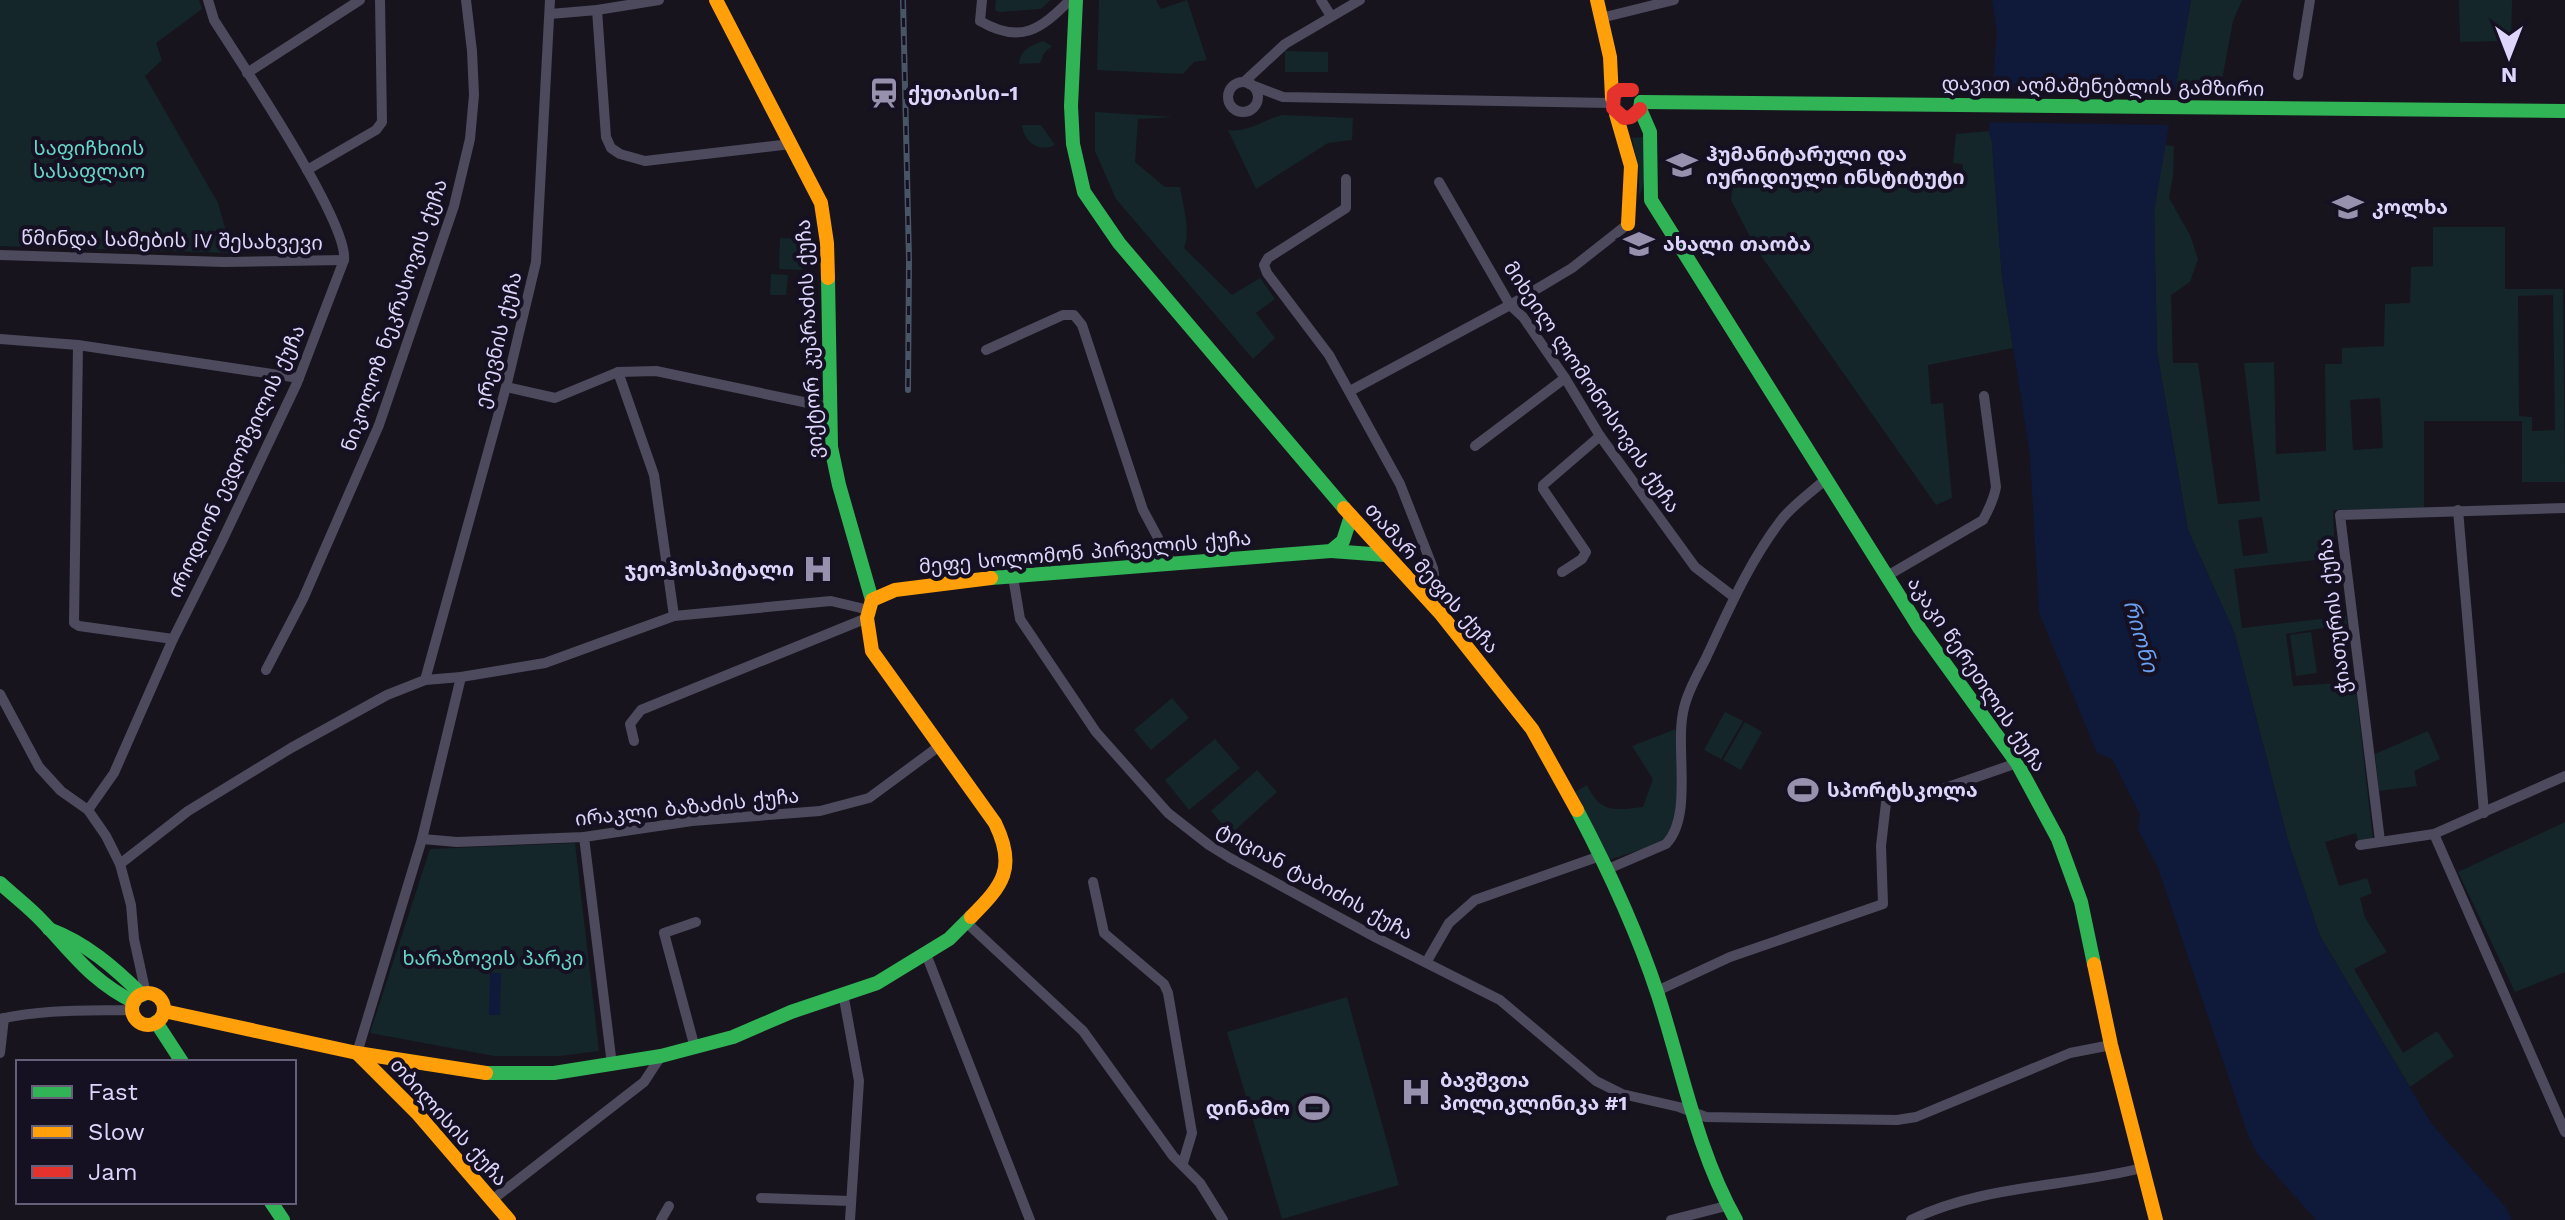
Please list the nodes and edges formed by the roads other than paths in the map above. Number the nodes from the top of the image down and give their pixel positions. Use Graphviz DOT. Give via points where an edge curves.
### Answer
graph roads {
  1 [pos="208,0"];
  2 [pos="360,0"];
  3 [pos="380,0"];
  4 [pos="466,0"];
  5 [pos="550,0"];
  6 [pos="659,0"];
  7 [pos="716,0"];
  8 [pos="982,0"];
  9 [pos="1073,0"];
  10 [pos="1321,0"];
  11 [pos="1360,0"];
  12 [pos="1597,0"];
  13 [pos="1674,0"];
  14 [pos="2310,0"];
  15 [pos="597,10"];
  16 [pos="550,14"];
  17 [pos="1331,16"];
  18 [pos="1601,18"];
  19 [pos="1610,57"];
  20 [pos="247,73"];
  21 [pos="2298,75"];
  22 [pos="1247,83"];
  23 [pos="1283,97"];
  24 [pos="1638,100"];
  25 [pos="1613,105"];
  26 [pos="1252,109"];
  27 [pos="2565,111"];
  28 [pos="791,144"];
  29 [pos="307,170"];
  30 [pos="1346,179"];
  31 [pos="1439,182"];
  32 [pos="1651,200"];
  33 [pos="1628,224"];
  34 [pos="0,255"];
  35 [pos="344,260"];
  36 [pos="1510,305"];
  37 [pos="0,339"];
  38 [pos="78,345"];
  39 [pos="986,350"];
  40 [pos="618,372"];
  41 [pos="299,378"];
  42 [pos="1565,378"];
  43 [pos="506,387"];
  44 [pos="1350,391"];
  45 [pos="1984,396"];
  46 [pos="832,408"];
  47 [pos="1600,436"];
  48 [pos="1475,446"];
  49 [pos="1827,478"];
  50 [pos="2565,508"];
  51 [pos="2458,510"];
  52 [pos="1351,516"];
  53 [pos="1331,551"];
  54 [pos="1385,555"];
  55 [pos="1171,562"];
  56 [pos="1562,572"];
  57 [pos="1887,576"];
  58 [pos="1013,577"];
  59 [pos="1734,597"];
  60 [pos="869,610"];
  61 [pos="1440,613"];
  62 [pos="674,616"];
  63 [pos="173,639"];
  64 [pos="266,670"];
  65 [pos="461,677"];
  66 [pos="425,680"];
  67 [pos="0,694"];
  68 [pos="634,741"];
  69 [pos="938,747"];
  70 [pos="2017,763"];
  71 [pos="2565,776"];
  72 [pos="88,810"];
  73 [pos="2484,813"];
  74 [pos="2434,834"];
  75 [pos="584,837"];
  76 [pos="422,839"];
  77 [pos="2380,841"];
  78 [pos="2360,845"];
  79 [pos="1604,863"];
  80 [pos="120,864"];
  81 [pos="1093,882"];
  82 [pos="0,883"];
  83 [pos="696,922"];
  84 [pos="967,923"];
  85 [pos="49,929"];
  86 [pos="926,954"];
  87 [pos="1427,961"];
  88 [pos="1657,991"];
  89 [pos="843,993"];
  90 [pos="139,1000"];
  91 [pos="160,1016"];
  92 [pos="2,1019"];
  93 [pos="2111,1045"];
  94 [pos="695,1048"];
  95 [pos="0,1053"];
  96 [pos="357,1053"];
  97 [pos="661,1056"];
  98 [pos="181,1060"];
  99 [pos="612,1065"];
  100 [pos="1696,1112"];
  101 [pos="2565,1132"];
  102 [pos="1183,1163"];
  103 [pos="2142,1168"];
  104 [pos="761,1198"];
  105 [pos="492,1200"];
  106 [pos="851,1201"];
  107 [pos="669,1206"];
  108 [pos="1726,1206"];
  109 [pos="509,1220"];
  110 [pos="661,1220"];
  111 [pos="850,1220"];
  112 [pos="1030,1220"];
  113 [pos="1223,1220"];
  114 [pos="1671,1220"];
  115 [pos="1736,1220"];
  116 [pos="1911,1220"];
  117 [pos="2156,1220"];
  1 -- 20 [label="street" via="214,20"];
  2 -- 20 [label="street"];
  3 -- 29 [label="street" via="382,122"];
  4 -- 64 [label="street, ნიკოლოზ ნეკრასოვის ქუჩა" via="474,95 454,206 379,425"];
  5 -- 16 [label="street, ერევნის ქუჩა"];
  6 -- 15 [label="street"];
  7 -- 28 [label="main road, ვიქტორ კუპრაძის ქუჩა"];
  8 -- 9 [label="street" via="980,21 994,29 1033,31"];
  9 -- 52 [label="main road, თამარ მეფის ქუჩა" via="1073,144 1084,192 1119,243"];
  10 -- 17 [label="street"];
  11 -- 17 [label="street"];
  12 -- 18 [label="main road"];
  13 -- 18 [label="street"];
  14 -- 21 [label="street"];
  15 -- 16 [label="street"];
  15 -- 28 [label="street" via="611,148 645,161"];
  16 -- 43 [label="street, ერევნის ქუჩა" via="536,262"];
  17 -- 22 [label="street" via="1285,44"];
  18 -- 19 [label="main road"];
  19 -- 24 [label="main road"];
  19 -- 25 [label="main road"];
  20 -- 29 [label="street"];
  22 -- 23 [label="street"];
  22 -- 26 [label="street" via="1258,96"];
  22 -- 26 [label="street" via="1231,88 1229,103 1241,112"];
  23 -- 25 [label="street"];
  23 -- 26 [label="street"];
  24 -- 25 [label="main road" via="1623,89"];
  24 -- 25 [label="main road" via="1635,115 1627,118"];
  24 -- 27 [label="main road, დავით აღმაშენებლის გამზირი"];
  24 -- 32 [label="main road" via="1650,132"];
  25 -- 33 [label="main road" via="1631,166"];
  28 -- 46 [label="main road, ვიქტორ კუპრაძის ქუჩა" via="821,203"];
  29 -- 35 [label="street" via="344,242"];
  30 -- 44 [label="street" via="1346,208 1264,265"];
  31 -- 36 [label="street, მიხეილ ლომონოსოვის ქუჩა"];
  32 -- 33 [label="main road"];
  32 -- 49 [label="main road, აკაკი წერეთლის ქუჩა"];
  33 -- 36 [label="street" via="1572,268"];
  34 -- 35 [label="street, წმინდა სამების IV შესახვევი"];
  35 -- 41 [label="street, იროდიონ ევდოშვილის ქუჩა"];
  36 -- 42 [label="street, მიხეილ ლომონოსოვის ქუჩა"];
  36 -- 44 [label="street"];
  37 -- 38 [label="street"];
  38 -- 41 [label="street"];
  38 -- 63 [label="street" via="74,623"];
  39 -- 55 [label="street" via="1063,315 1074,315 1082,325 1143,510"];
  40 -- 43 [label="street" via="555,398"];
  40 -- 46 [label="street" via="656,371"];
  40 -- 62 [label="street" via="654,475"];
  41 -- 63 [label="street, იროდიონ ევდოშვილის ქუჩა"];
  42 -- 47 [label="street, მიხეილ ლომონოსოვის ქუჩა"];
  42 -- 48 [label="street"];
  43 -- 66 [label="street, ერევნის ქუჩა"];
  44 -- 61 [label="street" via="1406,497 1433,568"];
  45 -- 57 [label="street" via="1996,487 1987,513"];
  46 -- 60 [label="main road, ვიქტორ კუპრაძის ქუჩა" via="831,447"];
  47 -- 56 [label="street" via="1543,485 1586,552"];
  47 -- 59 [label="street, მიხეილ ლომონოსოვის ქუჩა" via="1695,567"];
  49 -- 57 [label="main road, აკაკი წერეთლის ქუჩა"];
  49 -- 59 [label="street" via="1784,516"];
  50 -- 51 [label="street, ჭიათურის ქუჩა"];
  51 -- 73 [label="street"];
  51 -- 77 [label="street, ჭიათურის ქუჩა" via="2340,515"];
  52 -- 53 [label="main road" via="1343,541"];
  52 -- 54 [label="main road, თამარ მეფის ქუჩა"];
  53 -- 54 [label="main road, მეფე სოლომონ პირველის ქუჩა"];
  53 -- 55 [label="main road, მეფე სოლომონ პირველის ქუჩა"];
  54 -- 61 [label="main road, თამარ მეფის ქუჩა"];
  55 -- 58 [label="main road, მეფე სოლომონ პირველის ქუჩა"];
  57 -- 70 [label="main road, აკაკი წერეთლის ქუჩა"];
  58 -- 60 [label="main road, მეფე სოლომონ პირველის ქუჩა" via="895,590"];
  58 -- 87 [label="street, ტიციან ტაბიძის ქუჩა" via="1020,619 1096,732 1168,813 1230,858"];
  59 -- 79 [label="street" via="1685,703 1681,796 1673,836 1666,844"];
  60 -- 62 [label="street" via="831,601"];
  60 -- 68 [label="street" via="641,710 630,724"];
  60 -- 69 [label="main road" via="869,642 876,659"];
  61 -- 79 [label="main road, თამარ მეფის ქუჩა" via="1532,729"];
  62 -- 65 [label="street" via="545,663"];
  63 -- 72 [label="street, იროდიონ ევდოშვილის ქუჩა" via="114,773"];
  65 -- 66 [label="street"];
  65 -- 76 [label="street"];
  66 -- 80 [label="street" via="387,695 278,756 188,811"];
  67 -- 72 [label="street" via="39,767"];
  69 -- 75 [label="street, ირაკლი ბაზაძის ქუჩა" via="869,798 851,805"];
  69 -- 84 [label="main road" via="1005,843 1008,863 996,892"];
  70 -- 88 [label="street" via="1925,795 1887,794 1881,846 1883,904 1730,957"];
  70 -- 93 [label="main road, აკაკი წერეთლის ქუჩა" via="2058,839 2081,902"];
  71 -- 73 [label="street"];
  72 -- 80 [label="street"];
  73 -- 74 [label="street"];
  74 -- 77 [label="street"];
  74 -- 101 [label="street"];
  75 -- 76 [label="street, ირაკლი ბაზაძის ქუჩა"];
  75 -- 99 [label="street"];
  76 -- 96 [label="street"];
  77 -- 78 [label="street"];
  79 -- 87 [label="street" via="1475,900 1449,923"];
  79 -- 88 [label="main road, თამარ მეფის ქუჩა"];
  80 -- 90 [label="street" via="131,905"];
  81 -- 102 [label="street" via="1104,933 1168,993 1192,1133"];
  82 -- 85 [label="main road"];
  83 -- 94 [label="street" via="664,933"];
  84 -- 86 [label="main road"];
  84 -- 102 [label="street" via="1073,1019"];
  85 -- 90 [label="main road" via="68,936 122,975"];
  85 -- 90 [label="main road" via="108,991"];
  86 -- 89 [label="main road" via="877,983"];
  86 -- 112 [label="street"];
  87 -- 100 [label="street, ტიციან ტაბიძის ქუჩა" via="1500,1000 1596,1081 1622,1094"];
  88 -- 100 [label="main road, თამარ მეფის ქუჩა"];
  89 -- 94 [label="main road"];
  89 -- 106 [label="street" via="859,1081"];
  90 -- 91 [label="main road" via="157,996 163,1005"];
  90 -- 91 [label="main road" via="140,1023 150,1025"];
  90 -- 92 [label="street"];
  91 -- 96 [label="main road"];
  91 -- 98 [label="main road"];
  92 -- 95 [label="street"];
  93 -- 100 [label="street, ტიციან ტაბიძის ქუჩა" via="2070,1053 1916,1117 1706,1117"];
  93 -- 103 [label="main road, აკაკი წერეთლის ქუჩა"];
  94 -- 97 [label="main road"];
  96 -- 99 [label="main road" via="490,1074"];
  96 -- 105 [label="main road, თბილისის ქუჩა" via="428,1124"];
  97 -- 99 [label="main road"];
  97 -- 105 [label="street" via="644,1082"];
  100 -- 108 [label="main road, თამარ მეფის ქუჩა"];
  102 -- 113 [label="street"];
  103 -- 116 [label="street" via="1967,1200"];
  103 -- 117 [label="main road, აკაკი წერეთლის ქუჩა"];
  104 -- 106 [label="street"];
  105 -- 109 [label="main road, თბილისის ქუჩა"];
  106 -- 111 [label="street"];
  107 -- 110 [label="street"];
  108 -- 114 [label="street"];
  108 -- 115 [label="main road, თამარ მეფის ქუჩა"];
}
